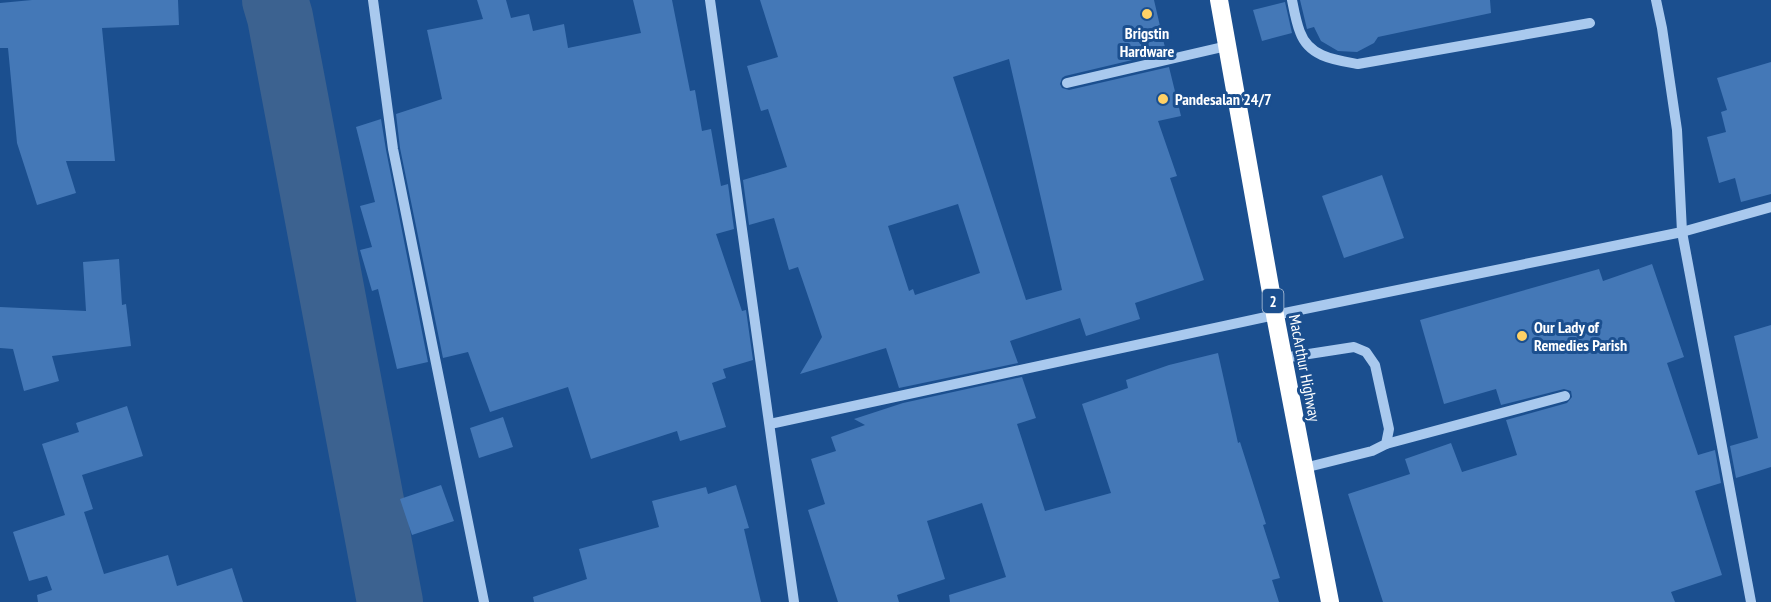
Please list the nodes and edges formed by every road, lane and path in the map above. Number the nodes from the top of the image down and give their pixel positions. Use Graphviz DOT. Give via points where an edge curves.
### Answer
graph roads {
  1 [pos="373,0"];
  2 [pos="710,0"];
  3 [pos="1219,0"];
  4 [pos="1292,0"];
  5 [pos="1656,0"];
  6 [pos="1590,23"];
  7 [pos="1227,46"];
  8 [pos="1067,83"];
  9 [pos="1771,207"];
  10 [pos="1683,232"];
  11 [pos="1275,315"];
  12 [pos="1283,358"];
  13 [pos="1565,396"];
  14 [pos="770,424"];
  15 [pos="1386,444"];
  16 [pos="1304,468"];
  17 [pos="484,602"];
  18 [pos="794,602"];
  19 [pos="1330,602"];
  20 [pos="1751,602"];
  1 -- 17 [label="street" via="393,149"];
  2 -- 14 [label="street"];
  3 -- 7 [label="highway, MacArthur Highway / 2"];
  4 -- 6 [label="street" via="1300,33 1312,51 1358,64"];
  5 -- 10 [label="street" via="1677,130"];
  7 -- 8 [label="street"];
  7 -- 11 [label="highway, MacArthur Highway / 2"];
  9 -- 10 [label="street"];
  10 -- 11 [label="street"];
  10 -- 20 [label="street"];
  11 -- 12 [label="highway, MacArthur Highway / 2"];
  11 -- 14 [label="street"];
  12 -- 15 [label="street" via="1354,347 1366,352 1375,365 1389,429"];
  12 -- 16 [label="highway, MacArthur Highway / 2"];
  13 -- 15 [label="street"];
  14 -- 18 [label="street"];
  15 -- 16 [label="street"];
  16 -- 19 [label="highway, MacArthur Highway / 2"];
}
